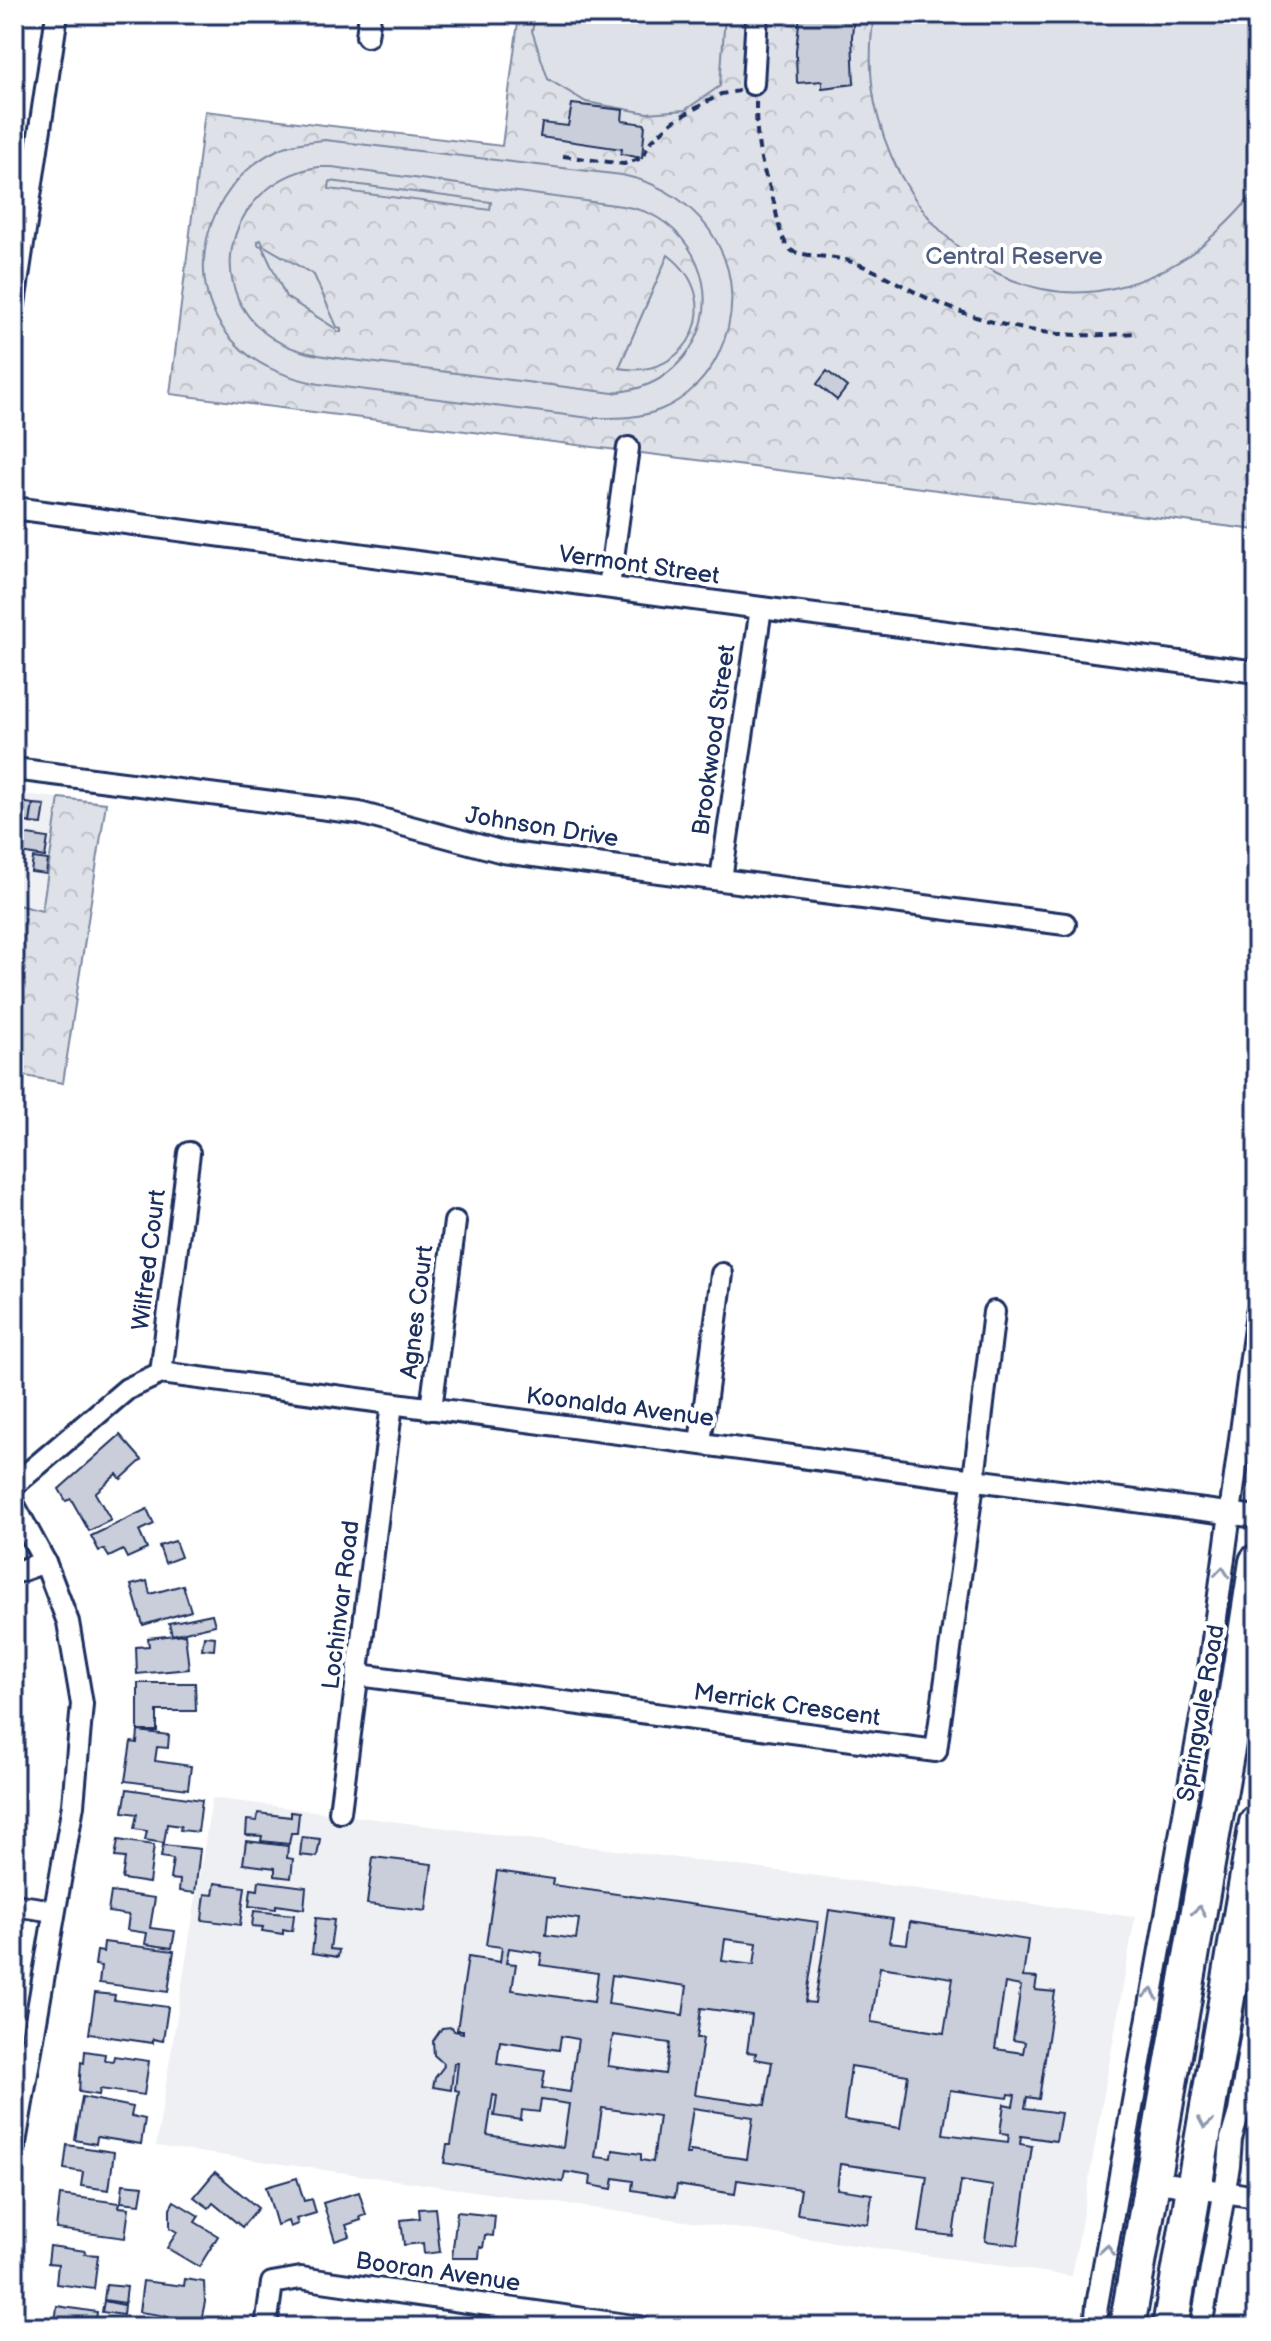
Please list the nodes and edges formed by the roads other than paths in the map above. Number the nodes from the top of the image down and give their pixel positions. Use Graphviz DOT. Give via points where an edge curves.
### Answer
graph roads {
  1 [pos="57,14"];
  2 [pos="370,14"];
  3 [pos="757,14"];
  4 [pos="367,36"];
  5 [pos="753,84"];
  6 [pos="18,248"];
  7 [pos="14,304"];
  8 [pos="628,448"];
  9 [pos="14,508"];
  10 [pos="609,587"];
  11 [pos="761,608"];
  12 [pos="1257,672"];
  13 [pos="14,769"];
  14 [pos="721,879"];
  15 [pos="1065,924"];
  16 [pos="189,1153"];
  17 [pos="455,1222"];
  18 [pos="722,1274"];
  19 [pos="994,1312"];
  20 [pos="1257,1313"];
  21 [pos="161,1373"];
  22 [pos="392,1404"];
  23 [pos="431,1409"];
  24 [pos="700,1443"];
  25 [pos="974,1480"];
  26 [pos="14,1485"];
  27 [pos="14,1505"];
  28 [pos="1229,1514"];
  29 [pos="1257,1517"];
  30 [pos="45,1562"];
  31 [pos="1257,1562"];
  32 [pos="14,1573"];
  33 [pos="359,1675"];
  34 [pos="340,1812"];
  35 [pos="1257,1823"];
  36 [pos="14,1905"];
  37 [pos="54,1911"];
  38 [pos="1257,2001"];
  39 [pos="1131,2111"];
  40 [pos="1161,2129"];
  41 [pos="14,2149"];
  42 [pos="1152,2181"];
  43 [pos="1209,2189"];
  44 [pos="1257,2197"];
  45 [pos="266,2327"];
  46 [pos="640,2327"];
  47 [pos="1095,2327"];
  48 [pos="1127,2327"];
  49 [pos="1170,2327"];
  50 [pos="1201,2327"];
  1 -- 6 [label="street"];
  2 -- 4 [label="street"];
  3 -- 5 [label="street"];
  6 -- 7 [label="street"];
  8 -- 10 [label="street"];
  9 -- 10 [label="street, Vermont Street"];
  10 -- 11 [label="street, Vermont Street"];
  11 -- 12 [label="street, Vermont Street"];
  11 -- 14 [label="street, Brookwood Street"];
  13 -- 14 [label="street, Johnson Drive" via="359,813 503,852"];
  14 -- 15 [label="street, Johnson Drive"];
  16 -- 21 [label="street, Wilfred Court"];
  17 -- 23 [label="street, Agnes Court"];
  18 -- 24 [label="street"];
  19 -- 25 [label="street"];
  20 -- 28 [label="street, Springvale Road"];
  21 -- 22 [label="street, Koonalda Avenue"];
  21 -- 26 [label="street" via="127,1389"];
  22 -- 23 [label="street, Koonalda Avenue"];
  22 -- 33 [label="street, Lochinvar Road"];
  23 -- 24 [label="street, Koonalda Avenue"];
  24 -- 25 [label="street, Koonalda Avenue"];
  25 -- 28 [label="street, Koonalda Avenue"];
  25 -- 33 [label="street, Merrick Crescent" via="936,1751"];
  27 -- 30 [label="street"];
  28 -- 29 [label="street, Koonalda Avenue"];
  39 -- 28 [label="street, Springvale Road, one-way" via="1207,1684"];
  30 -- 32 [label="street"];
  30 -- 37 [label="street" via="68,1622 82,1704 73,1805"];
  40 -- 31 [label="highway, Springvale Road, one-way"];
  33 -- 34 [label="street, Lochinvar Road"];
  35 -- 43 [label="highway, one-way"];
  36 -- 37 [label="street"];
  37 -- 41 [label="street"];
  38 -- 43 [label="street" via="1239,2112"];
  39 -- 40 [label="street"];
  47 -- 39 [label="street, Springvale Road, one-way"];
  40 -- 42 [label="highway, Springvale Road"];
  42 -- 43 [label="street"];
  42 -- 48 [label="highway, Springvale Road"];
  43 -- 44 [label="street"];
  43 -- 49 [label="highway"];
  43 -- 50 [label="street"];
  45 -- 46 [label="street, Booran Avenue" via="272,2283 301,2278"];
}
